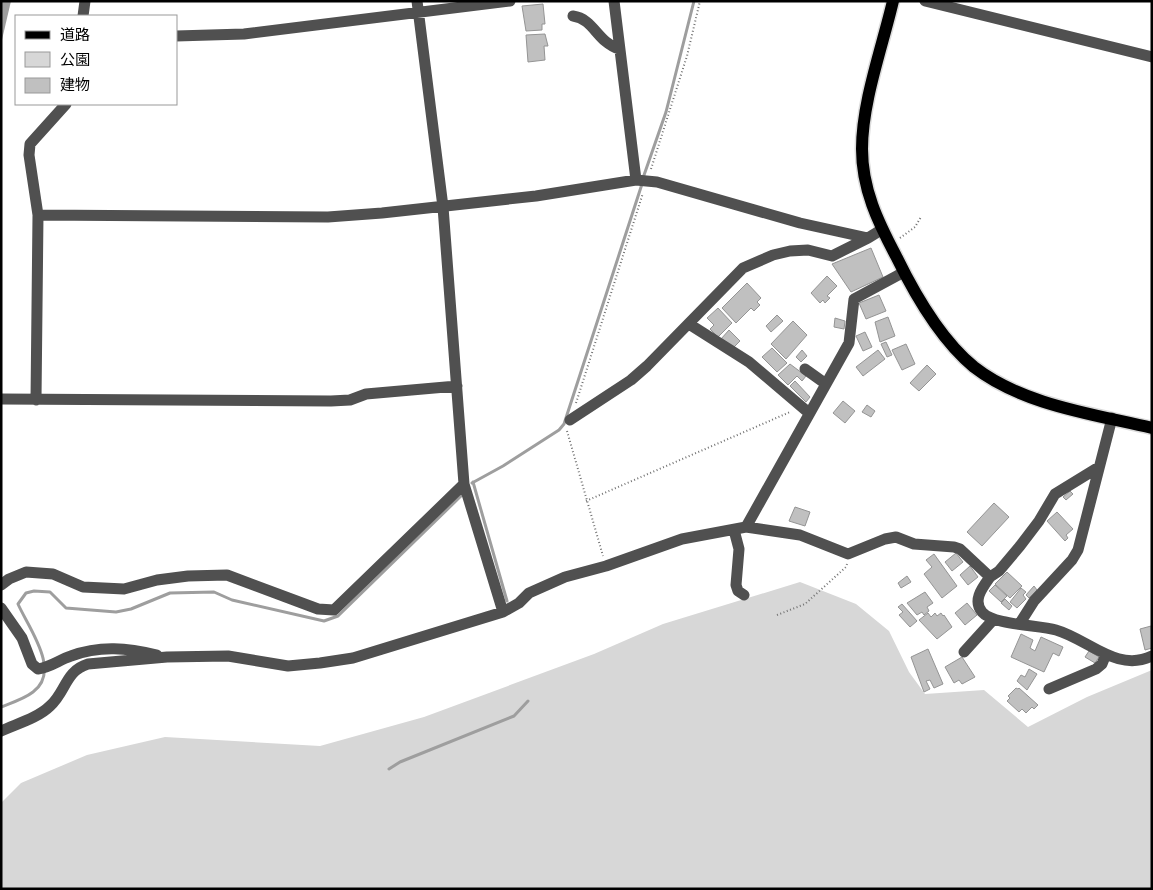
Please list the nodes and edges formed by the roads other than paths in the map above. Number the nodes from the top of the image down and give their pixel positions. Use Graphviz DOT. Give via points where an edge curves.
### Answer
graph roads {
  1 [pos="85,1"];
  2 [pos="510,1"];
  3 [pos="614,1"];
  4 [pos="893,1"];
  5 [pos="924,1"];
  6 [pos="452,4"];
  7 [pos="418,6"];
  8 [pos="83,15"];
  9 [pos="573,16"];
  10 [pos="178,36"];
  11 [pos="619,49"];
  12 [pos="1152,57"];
  13 [pos="65,105"];
  14 [pos="642,180"];
  15 [pos="443,207"];
  16 [pos="38,215"];
  17 [pos="881,230"];
  18 [pos="868,238"];
  19 [pos="904,272"];
  20 [pos="689,324"];
  21 [pos="805,369"];
  22 [pos="826,384"];
  23 [pos="456,386"];
  24 [pos="1,400"];
  25 [pos="36,400"];
  26 [pos="806,411"];
  27 [pos="1112,418"];
  28 [pos="570,420"];
  29 [pos="1152,428"];
  30 [pos="1099,467"];
  31 [pos="464,484"];
  32 [pos="746,527"];
  33 [pos="734,530"];
  34 [pos="990,577"];
  35 [pos="1,585"];
  36 [pos="744,595"];
  37 [pos="1,608"];
  38 [pos="503,612"];
  39 [pos="993,620"];
  40 [pos="1020,623"];
  41 [pos="964,652"];
  42 [pos="1106,654"];
  43 [pos="1152,656"];
  44 [pos="167,657"];
  45 [pos="1050,689"];
  46 [pos="1,731"];
  1 -- 8 [label="street"];
  2 -- 6 [label="street"];
  3 -- 11 [label="street"];
  4 -- 17 [label="main road" via="864,122 862,150 864,175"];
  5 -- 12 [label="street"];
  6 -- 7 [label="street"];
  7 -- 10 [label="street" via="244,34"];
  7 -- 15 [label="street"];
  9 -- 11 [label="street" via="586,20 608,46"];
  11 -- 14 [label="street"];
  13 -- 16 [label="street" via="30,144"];
  14 -- 15 [label="street"];
  14 -- 18 [label="street"];
  15 -- 16 [label="street" via="328,217"];
  15 -- 23 [label="street"];
  16 -- 25 [label="street"];
  17 -- 18 [label="street"];
  17 -- 19 [label="main road"];
  18 -- 20 [label="street" via="832,256 808,250 790,251 743,268"];
  19 -- 22 [label="street" via="854,299 849,343"];
  19 -- 27 [label="main road" via="957,350 982,372 1009,388 1038,399"];
  20 -- 26 [label="street" via="749,362"];
  20 -- 28 [label="street" via="631,380"];
  21 -- 22 [label="street"];
  22 -- 26 [label="street"];
  23 -- 25 [label="street" via="366,394 350,400 331,401"];
  23 -- 31 [label="street"];
  24 -- 25 [label="street"];
  26 -- 32 [label="street"];
  27 -- 29 [label="main road"];
  27 -- 30 [label="street"];
  30 -- 34 [label="street" via="1055,494 1020,546"];
  30 -- 40 [label="street" via="1078,550 1034,601"];
  31 -- 35 [label="street" via="334,610 318,609 227,575 165,579 124,589 83,587 53,574 26,572"];
  31 -- 38 [label="street"];
  32 -- 33 [label="street"];
  32 -- 34 [label="street" via="800,535 848,554 896,537 914,544 950,546 960,549"];
  33 -- 36 [label="street" via="739,549 736,585"];
  33 -- 38 [label="street" via="682,539 565,577 538,588"];
  34 -- 39 [label="street" via="980,592 978,602 983,613"];
  37 -- 44 [label="street" via="22,638 32,664 38,669 51,667 70,656 112,648"];
  38 -- 44 [label="street" via="352,658 320,664 288,666 228,656"];
  39 -- 40 [label="street"];
  39 -- 41 [label="street"];
  40 -- 42 [label="street" via="1073,636"];
  42 -- 43 [label="street" via="1130,662"];
  42 -- 45 [label="street" via="1096,669"];
  44 -- 46 [label="street" via="77,667 50,706"];
}
